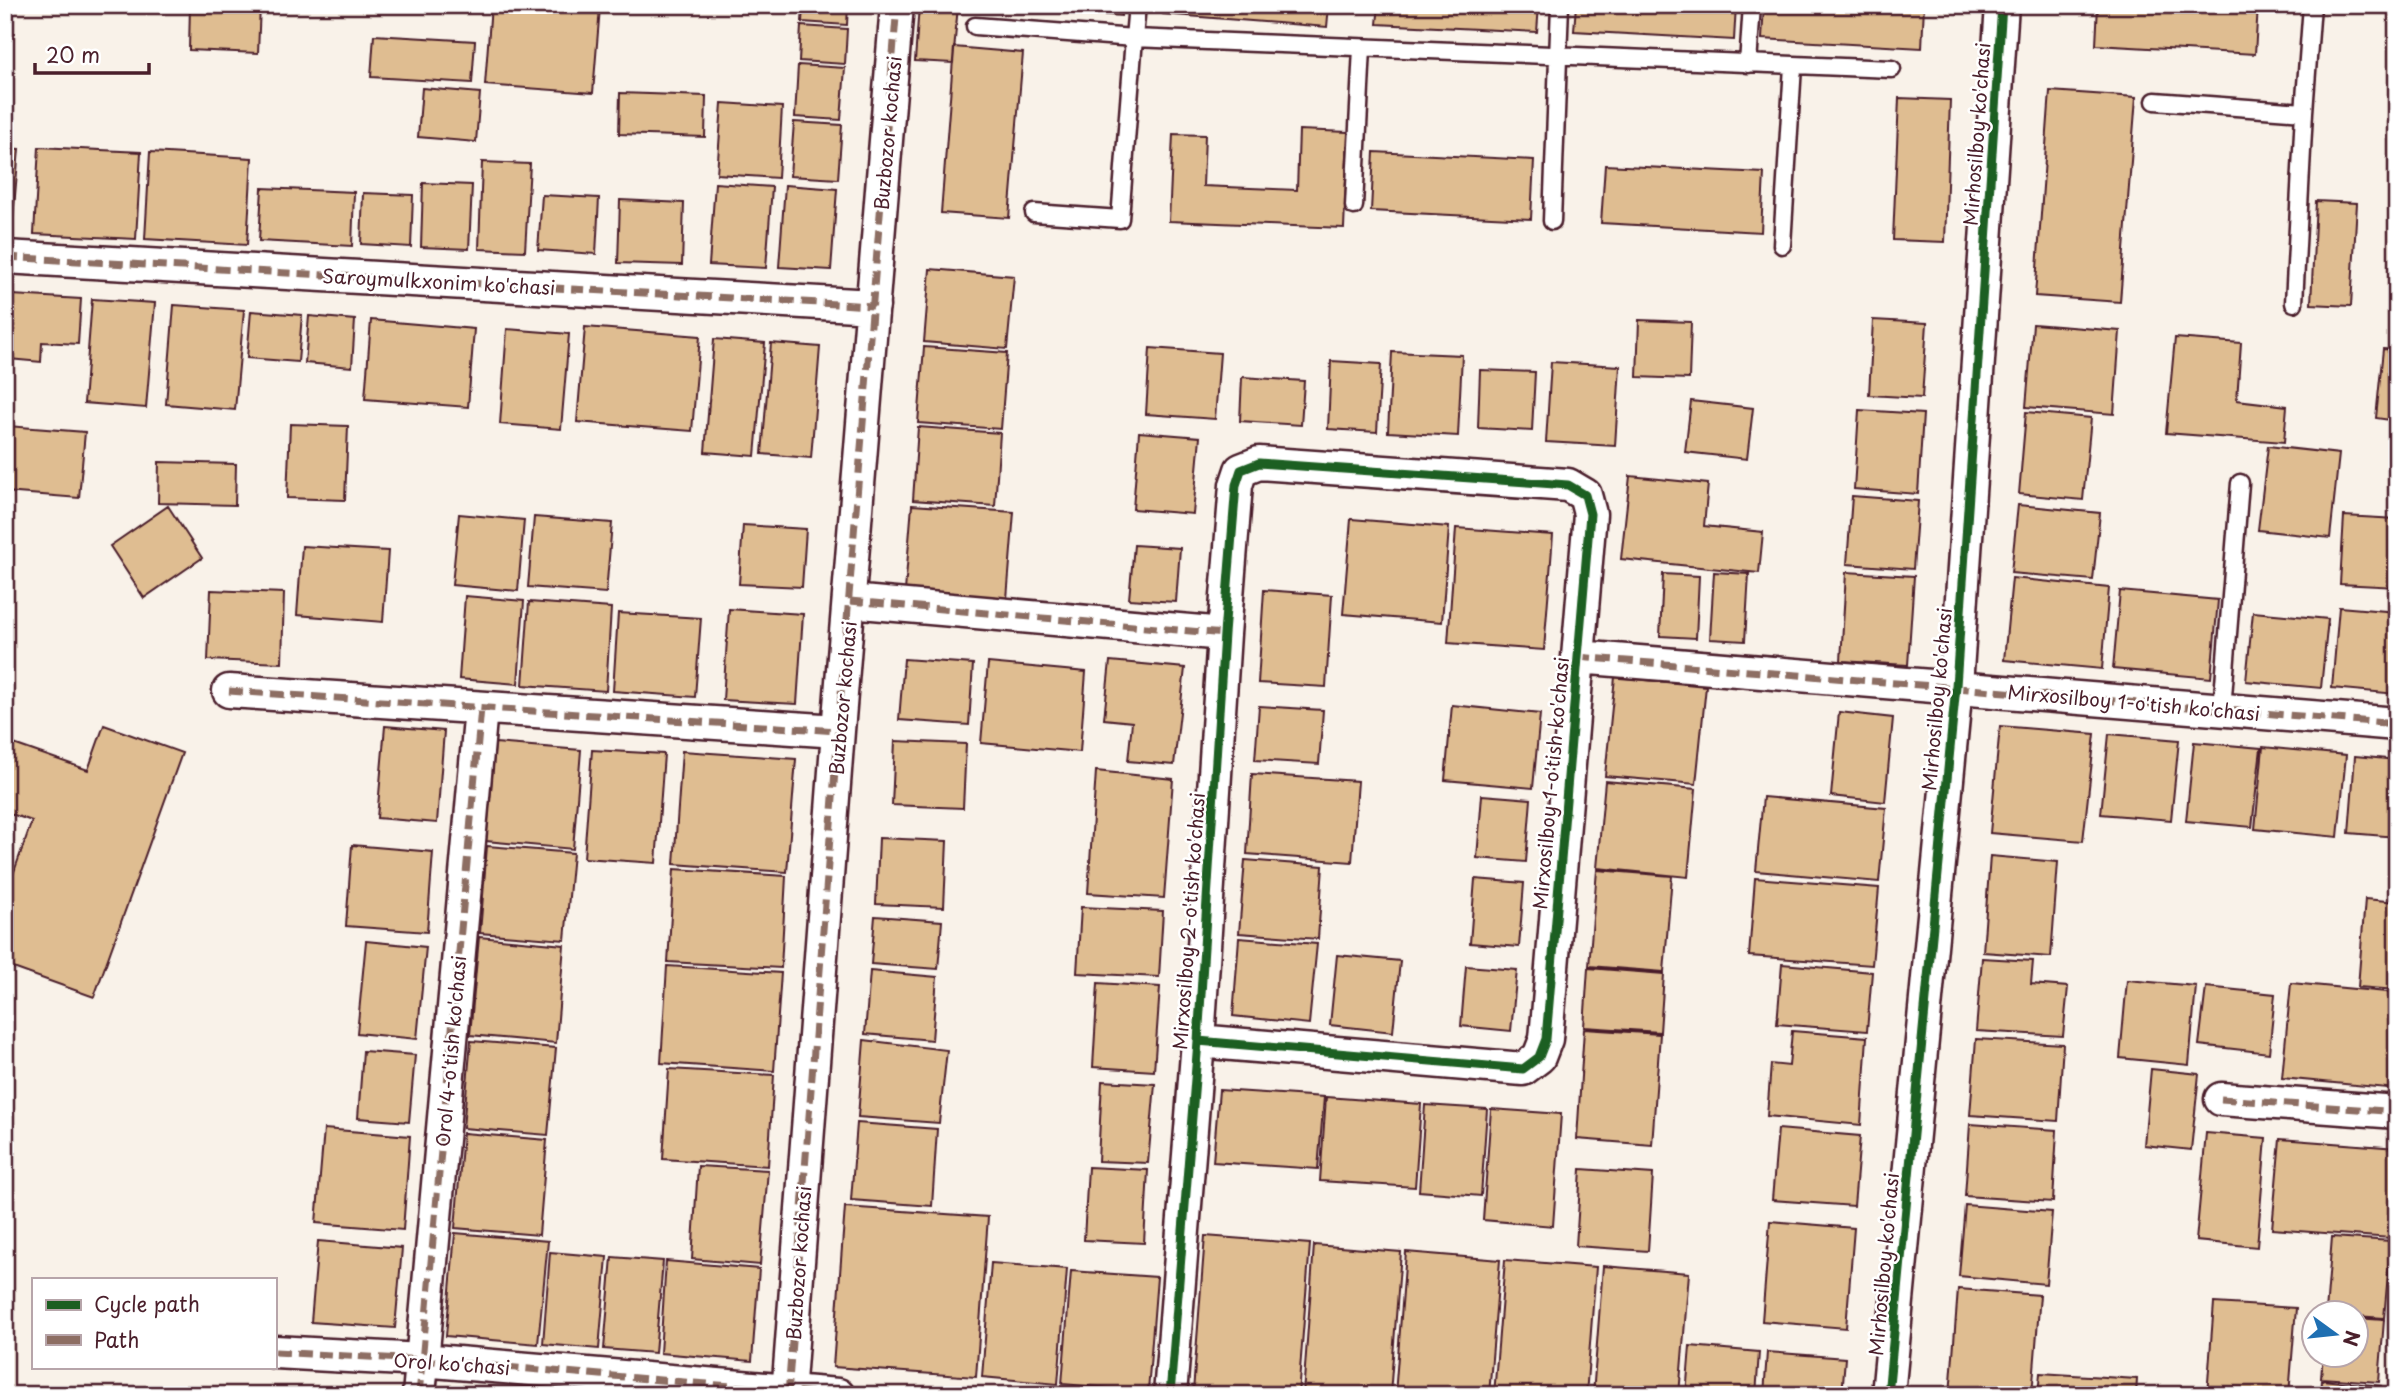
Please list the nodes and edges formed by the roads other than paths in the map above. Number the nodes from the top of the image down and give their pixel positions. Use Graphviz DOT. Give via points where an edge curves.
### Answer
graph roads {
  1 [pos="897,5"];
  2 [pos="1137,5"];
  3 [pos="1560,5"];
  4 [pos="1752,5"];
  5 [pos="2003,5"];
  6 [pos="2312,5"];
  7 [pos="975,26"];
  8 [pos="1134,38"];
  9 [pos="1362,48"];
  10 [pos="1558,56"];
  11 [pos="1748,64"];
  12 [pos="1793,66"];
  13 [pos="1892,69"];
  14 [pos="2155,101"];
  15 [pos="2304,112"];
  16 [pos="1354,206"];
  17 [pos="1034,213"];
  18 [pos="1552,221"];
  19 [pos="1782,245"];
  20 [pos="5,257"];
  21 [pos="2294,303"];
  22 [pos="873,306"];
  23 [pos="1259,463"];
  24 [pos="2240,482"];
  25 [pos="850,601"];
  26 [pos="1224,634"];
  27 [pos="1578,657"];
  28 [pos="1956,686"];
  29 [pos="229,691"];
  30 [pos="481,708"];
  31 [pos="2222,709"];
  32 [pos="2397,724"];
  33 [pos="838,732"];
  34 [pos="1198,1041"];
  35 [pos="2221,1099"];
  36 [pos="2397,1112"];
  37 [pos="276,1352"];
  38 [pos="422,1360"];
  39 [pos="789,1393"];
  40 [pos="419,1395"];
  41 [pos="838,1395"];
  42 [pos="1170,1395"];
  43 [pos="1888,1395"];
  1 -- 22 [label="street, Buzbozor kochasi"];
  2 -- 8 [label="lane"];
  3 -- 10 [label="lane"];
  4 -- 11 [label="lane"];
  5 -- 28 [label="street, Mirhosilboy ko'chasi"];
  6 -- 15 [label="lane"];
  7 -- 8 [label="lane"];
  8 -- 9 [label="lane"];
  8 -- 17 [label="lane" via="1120,219"];
  9 -- 10 [label="lane"];
  9 -- 16 [label="lane"];
  10 -- 11 [label="lane"];
  10 -- 18 [label="lane"];
  11 -- 12 [label="lane"];
  12 -- 13 [label="lane"];
  12 -- 19 [label="lane"];
  14 -- 15 [label="lane"];
  15 -- 21 [label="lane"];
  20 -- 22 [label="street, Saroymulkxonim ko'chasi"];
  22 -- 25 [label="street, Buzbozor kochasi"];
  23 -- 26 [label="street, Mirxosilboy 2-o'tish ko'chasi" via="1241,470 1236,485"];
  23 -- 27 [label="street, Mirxosilboy 1-o'tish ko'chasi" via="1568,485 1585,495 1590,514"];
  24 -- 31 [label="lane"];
  25 -- 26 [label="street"];
  25 -- 33 [label="street, Buzbozor kochasi"];
  26 -- 34 [label="street, Mirxosilboy 2-o'tish ko'chasi"];
  27 -- 28 [label="street, Mirxosilboy 1-o'tish ko'chasi"];
  27 -- 34 [label="street, Mirxosilboy 1-o'tish ko'chasi" via="1546,1039 1539,1057 1523,1069"];
  28 -- 31 [label="street, Mirxosilboy 1-o'tish ko'chasi"];
  28 -- 43 [label="street, Mirhosilboy ko'chasi"];
  29 -- 30 [label="street"];
  30 -- 33 [label="street"];
  30 -- 38 [label="street, Orol 4-o'tish ko'chasi"];
  31 -- 32 [label="street, Mirxosilboy 1-o'tish ko'chasi"];
  33 -- 39 [label="street, Buzbozor kochasi"];
  34 -- 42 [label="street, Mirxosilboy 2-o'tish ko'chasi"];
  35 -- 36 [label="street"];
  37 -- 38 [label="street, Orol ko'chasi"];
  38 -- 39 [label="street, Orol ko'chasi"];
  38 -- 40 [label="street, Orol 4-o'tish ko'chasi"];
  39 -- 41 [label="street, Orol ko'chasi"];
}
